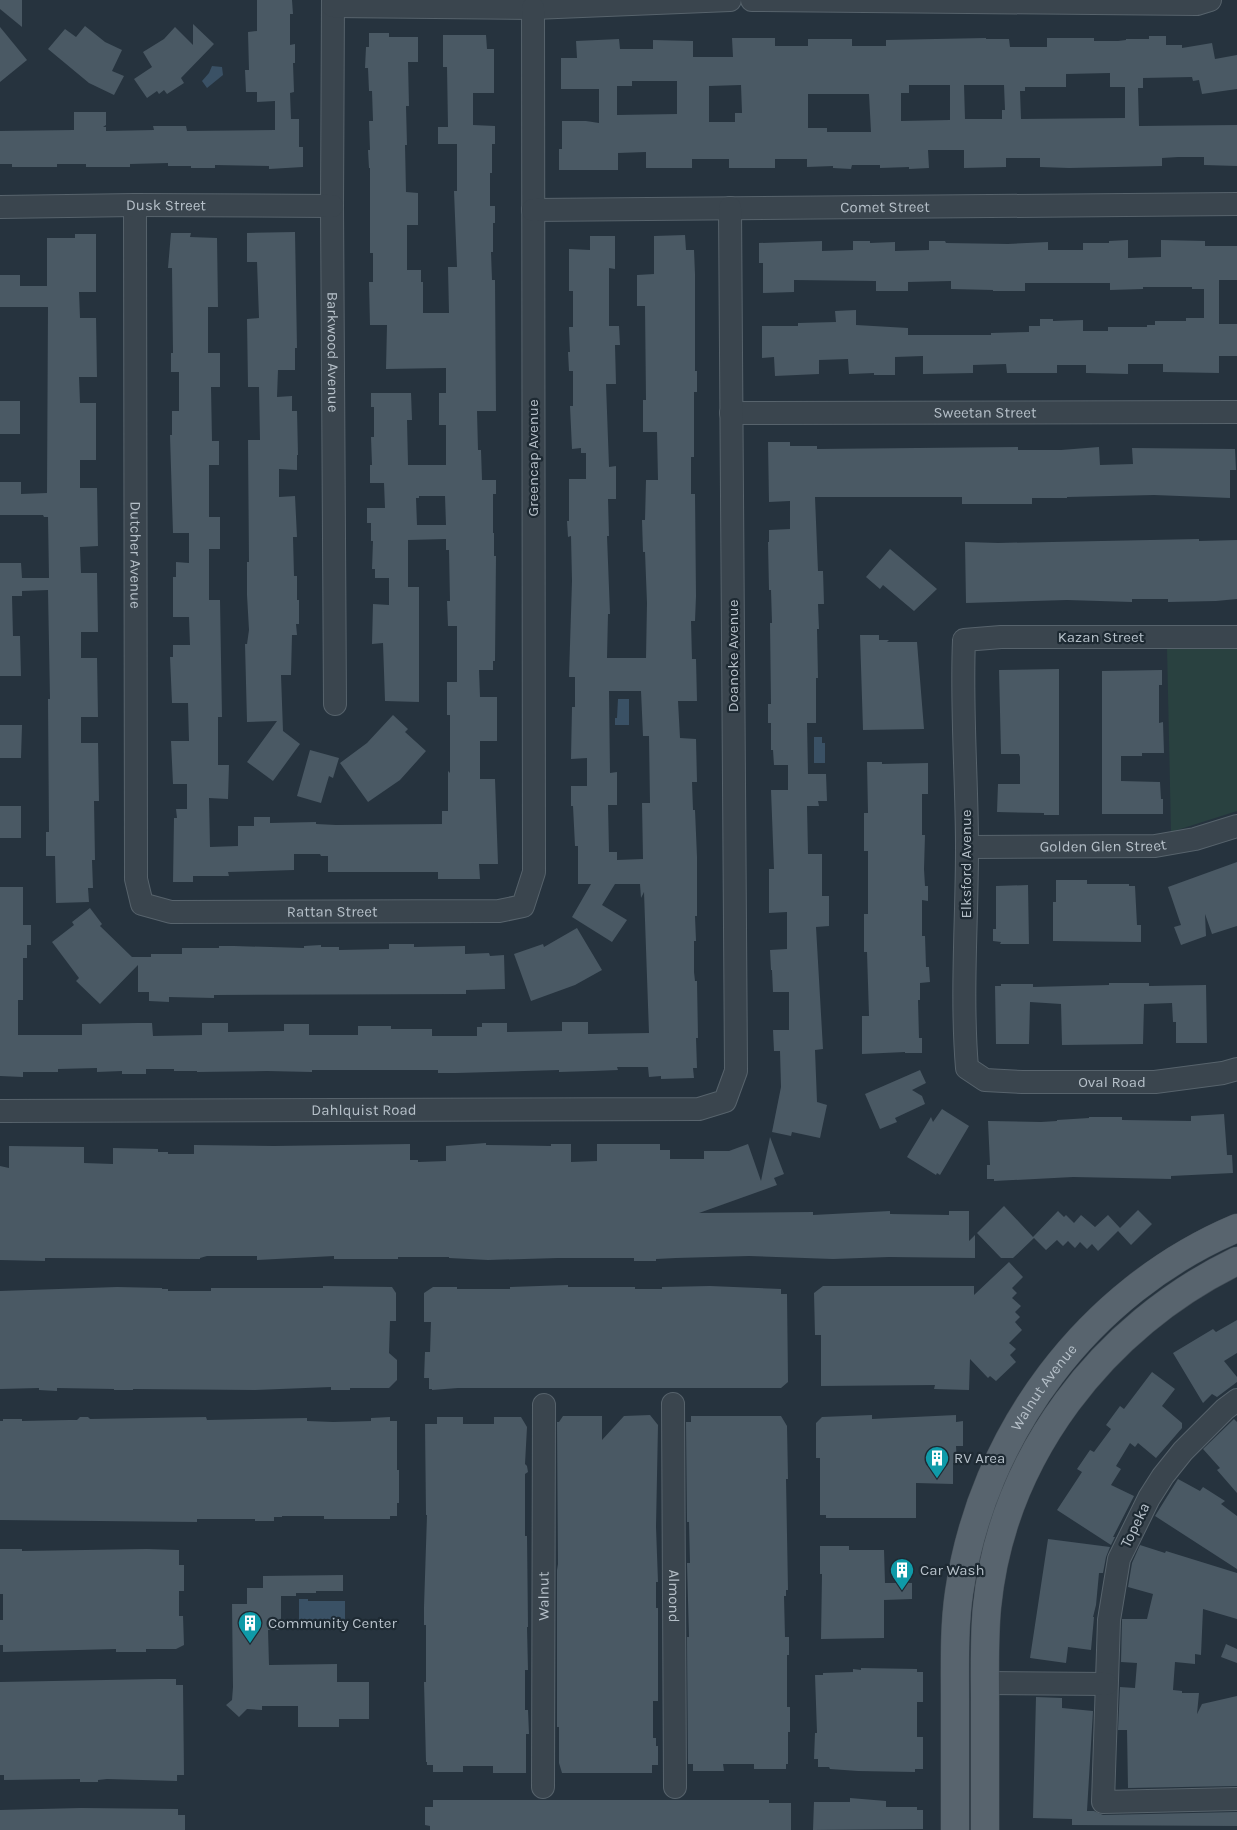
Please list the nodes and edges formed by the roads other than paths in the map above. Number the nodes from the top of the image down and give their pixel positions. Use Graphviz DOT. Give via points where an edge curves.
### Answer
graph roads {
  1 [pos="730,0"];
  2 [pos="752,0"];
  3 [pos="1210,0"];
  4 [pos="333,3"];
  5 [pos="532,8"];
  6 [pos="1237,204"];
  7 [pos="135,205"];
  8 [pos="332,206"];
  9 [pos="0,207"];
  10 [pos="730,208"];
  11 [pos="533,210"];
  12 [pos="1237,412"];
  13 [pos="731,413"];
  14 [pos="1237,637"];
  15 [pos="964,640"];
  16 [pos="335,704"];
  17 [pos="1237,826"];
  18 [pos="967,847"];
  19 [pos="142,904"];
  20 [pos="523,906"];
  21 [pos="1237,1070"];
  22 [pos="985,1080"];
  23 [pos="725,1101"];
  24 [pos="0,1111"];
  25 [pos="1237,1228"];
  26 [pos="1237,1261"];
  27 [pos="1237,1400"];
  28 [pos="673,1404"];
  29 [pos="544,1405"];
  30 [pos="985,1683"];
  31 [pos="1106,1684"];
  32 [pos="544,1787"];
  33 [pos="675,1787"];
  34 [pos="1237,1799"];
  35 [pos="955,1830"];
  36 [pos="985,1830"];
  1 -- 5 [label="street"];
  2 -- 3 [label="street" via="1197,4"];
  4 -- 5 [label="street"];
  4 -- 8 [label="street, Barkwood Avenue"];
  5 -- 11 [label="street, Greencap Avenue"];
  6 -- 10 [label="street, Comet Street"];
  7 -- 8 [label="street, Dusk Street"];
  7 -- 9 [label="street, Dusk Street"];
  7 -- 19 [label="street, Dutcher Avenue" via="136,879"];
  8 -- 16 [label="street, Barkwood Avenue"];
  10 -- 11 [label="street, Comet Street"];
  10 -- 13 [label="street, Doanoke Avenue"];
  11 -- 20 [label="street, Greencap Avenue" via="534,872"];
  12 -- 13 [label="street, Sweetan Street"];
  13 -- 23 [label="street, Doanoke Avenue" via="736,1071"];
  14 -- 15 [label="street, Kazan Street"];
  15 -- 18 [label="street, Elksford Avenue"];
  17 -- 18 [label="street, Golden Glen Street" via="1195,839 1155,846"];
  18 -- 22 [label="street, Elksford Avenue" via="964,1030 967,1068"];
  19 -- 20 [label="street, Rattan Street" via="171,912 499,911"];
  21 -- 22 [label="street, Oval Road" via="1155,1082"];
  23 -- 24 [label="street, Dahlquist Road" via="698,1109"];
  25 -- 35 [label="main road, Walnut Avenue" via="1168,1265 1102,1316 1047,1379 1021,1417 999,1459 970,1541 958,1601"];
  26 -- 30 [label="main road, Walnut Avenue" via="1180,1292 1136,1326 1088,1375 1050,1427 1016,1494 998,1549 987,1606"];
  27 -- 31 [label="street, Topeka" via="1183,1451 1163,1476 1119,1559 1109,1620"];
  28 -- 33 [label="street, Almond"];
  29 -- 32 [label="street, Walnut"];
  30 -- 31 [label="street"];
  30 -- 36 [label="main road, Walnut Avenue"];
  31 -- 34 [label="street, Topeka" via="1103,1802"];
}
